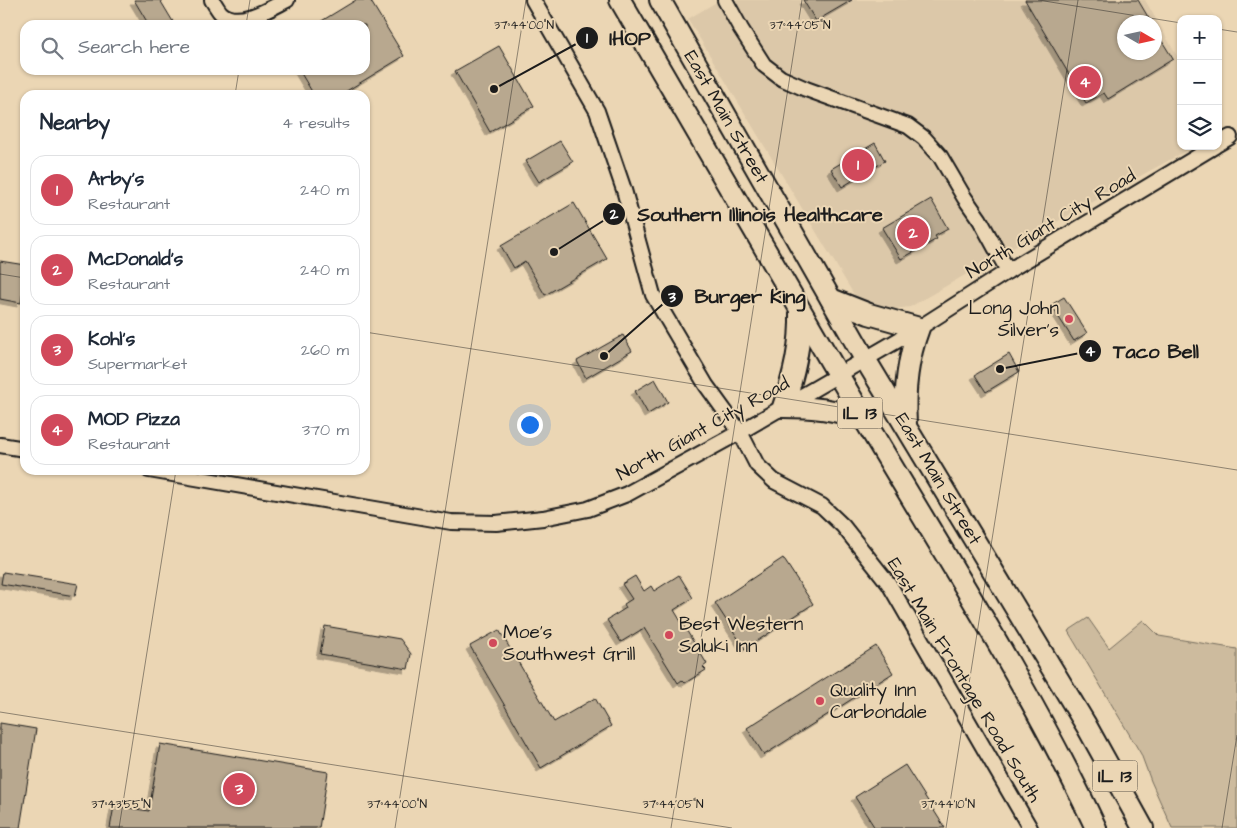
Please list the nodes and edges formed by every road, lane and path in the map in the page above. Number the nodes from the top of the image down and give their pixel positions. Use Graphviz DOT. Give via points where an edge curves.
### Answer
graph roads {
  1 [pos="212,0"];
  2 [pos="287,0"];
  3 [pos="533,0"];
  4 [pos="620,0"];
  5 [pos="660,0"];
  6 [pos="725,0"];
  7 [pos="1208,150"];
  8 [pos="1008,271"];
  9 [pos="831,299"];
  10 [pos="800,310"];
  11 [pos="919,328"];
  12 [pos="865,360"];
  13 [pos="838,375"];
  14 [pos="783,407"];
  15 [pos="864,420"];
  16 [pos="906,426"];
  17 [pos="740,432"];
  18 [pos="0,445"];
  19 [pos="20,448"];
  20 [pos="177,475"];
  21 [pos="1030,828"];
  22 [pos="1096,828"];
  23 [pos="1143,828"];
  1 -- 2 [label="street" via="222,14 237,19 257,16"];
  3 -- 17 [label="street, East Main Frontage Road South" via="596,111 624,190 653,295 706,385"];
  4 -- 10 [label="highway, East Main Street / IL 13"];
  5 -- 9 [label="highway, East Main Street / IL 13"];
  6 -- 8 [label="street" via="764,65 781,78 908,126 924,138 940,156"];
  7 -- 8 [label="street, North Giant City Road"];
  8 -- 11 [label="street, North Giant City Road"];
  9 -- 11 [label="highway" via="868,314"];
  9 -- 12 [label="highway, East Main Street / IL 13"];
  10 -- 13 [label="highway, East Main Street / IL 13"];
  10 -- 14 [label="highway" via="798,356"];
  11 -- 12 [label="street, North Giant City Road"];
  11 -- 16 [label="highway" via="908,367"];
  12 -- 13 [label="street, North Giant City Road"];
  12 -- 16 [label="highway, East Main Street / IL 13"];
  13 -- 14 [label="street, North Giant City Road"];
  13 -- 15 [label="highway, East Main Street / IL 13"];
  14 -- 15 [label="highway" via="817,407"];
  14 -- 17 [label="street, North Giant City Road"];
  15 -- 22 [label="highway, East Main Street / IL 13" via="1041,720"];
  16 -- 23 [label="highway, East Main Street / IL 13" via="1086,725"];
  17 -- 20 [label="street, North Giant City Road" via="627,494 588,508 496,524 451,522 398,514"];
  17 -- 21 [label="street, East Main Frontage Road South" via="757,465 774,481 822,506 843,526 889,584"];
  18 -- 19 [label="street"];
}
